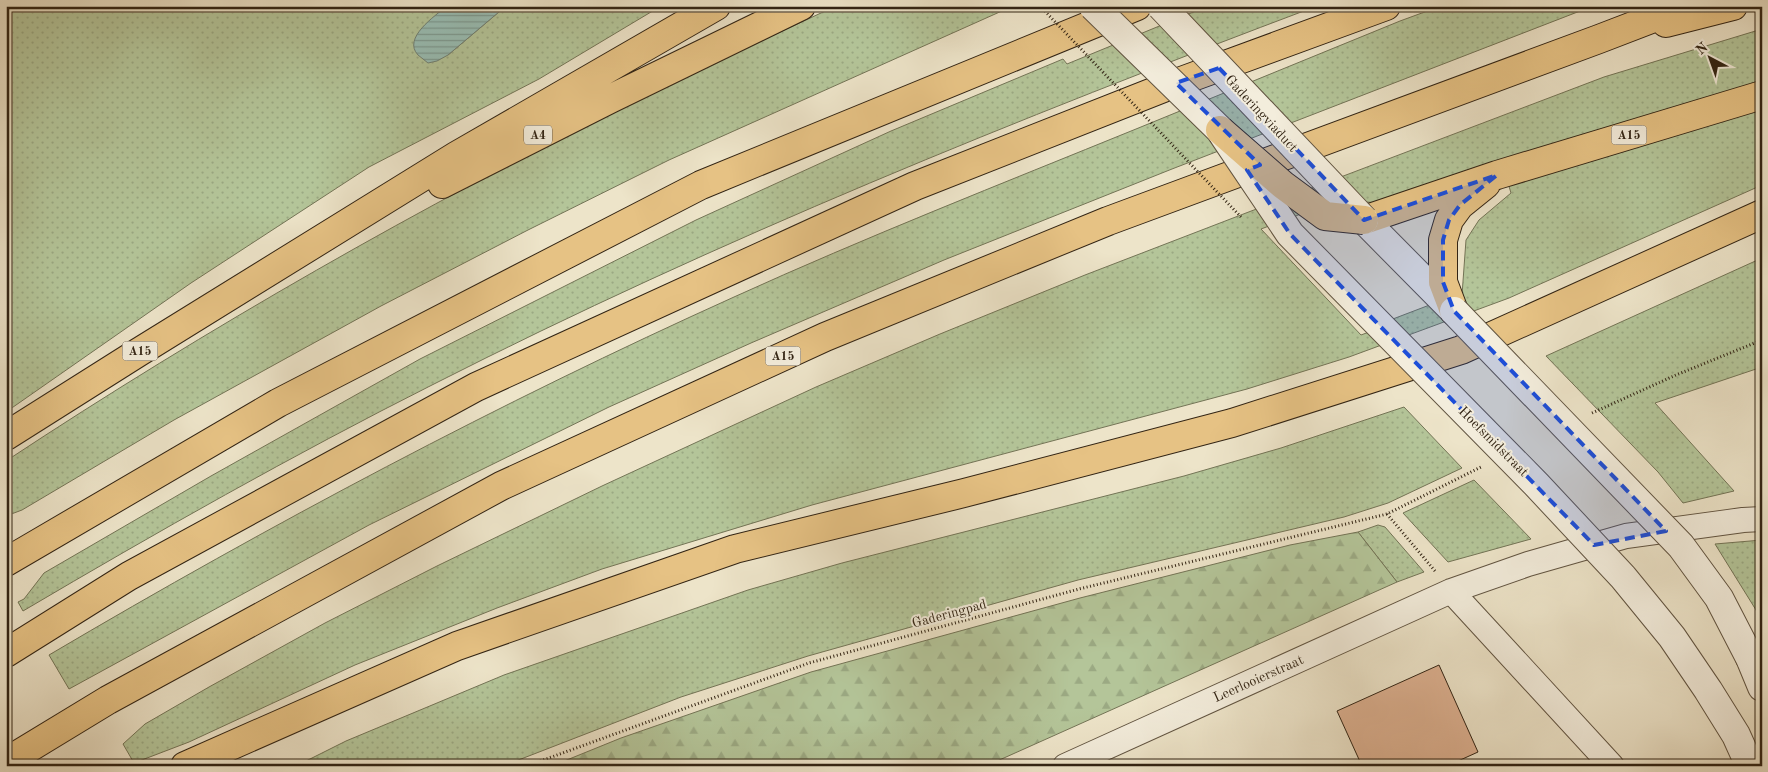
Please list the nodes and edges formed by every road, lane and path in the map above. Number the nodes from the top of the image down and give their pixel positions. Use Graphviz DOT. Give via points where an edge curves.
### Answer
graph roads {
  1 [pos="716,6"];
  2 [pos="802,6"];
  3 [pos="1094,6"];
  4 [pos="1137,6"];
  5 [pos="1161,6"];
  6 [pos="1386,6"];
  7 [pos="1684,6"];
  8 [pos="1733,6"];
  9 [pos="1600,39"];
  10 [pos="1762,95"];
  11 [pos="1220,130"];
  12 [pos="1497,175"];
  13 [pos="1762,214"];
  14 [pos="1364,220"];
  15 [pos="275,267"];
  16 [pos="1454,311"];
  17 [pos="6,436"];
  18 [pos="1762,519"];
  19 [pos="6,562"];
  20 [pos="1451,591"];
  21 [pos="6,653"];
  22 [pos="1762,687"];
  23 [pos="6,762"];
  24 [pos="185,766"];
  25 [pos="526,766"];
  26 [pos="1066,766"];
  27 [pos="1612,766"];
  28 [pos="1750,766"];
  1 -- 15 [label="highway, A15" via="456,156"];
  2 -- 15 [label="highway, A4"];
  3 -- 11 [label="street, bridge"];
  4 -- 19 [label="highway" via="701,185 278,403"];
  5 -- 14 [label="street, Gaderingviaduct, bridge"];
  6 -- 21 [label="highway" via="915,186 476,387 129,576"];
  7 -- 9 [label="highway, A15"];
  8 -- 9 [label="highway, A15"];
  9 -- 23 [label="highway, A15" via="1108,221 825,337 501,486 116,695"];
  10 -- 12 [label="highway, A15"];
  11 -- 14 [label="highway, bridge" via="1283,185 1326,216"];
  11 -- 28 [label="street, Hoefsmidstraat, bridge" via="1290,234 1623,577 1672,637 1708,690 1736,735"];
  12 -- 14 [label="highway, A15"];
  12 -- 16 [label="highway" via="1460,205 1449,220 1443,240 1443,282"];
  13 -- 24 [label="highway" via="1461,350 1222,425 735,549 457,646"];
  14 -- 16 [label="street"];
  15 -- 17 [label="highway, A15"];
  16 -- 22 [label="street, bridge" via="1681,546 1719,598"];
  18 -- 20 [label="street, Leerlooierstraat" via="1626,536 1528,564"];
  20 -- 25 [label="path, Gaderingpad" via="1387,514 1079,589 809,664"];
  20 -- 26 [label="street, Leerlooierstraat"];
  20 -- 27 [label="street"];
}
